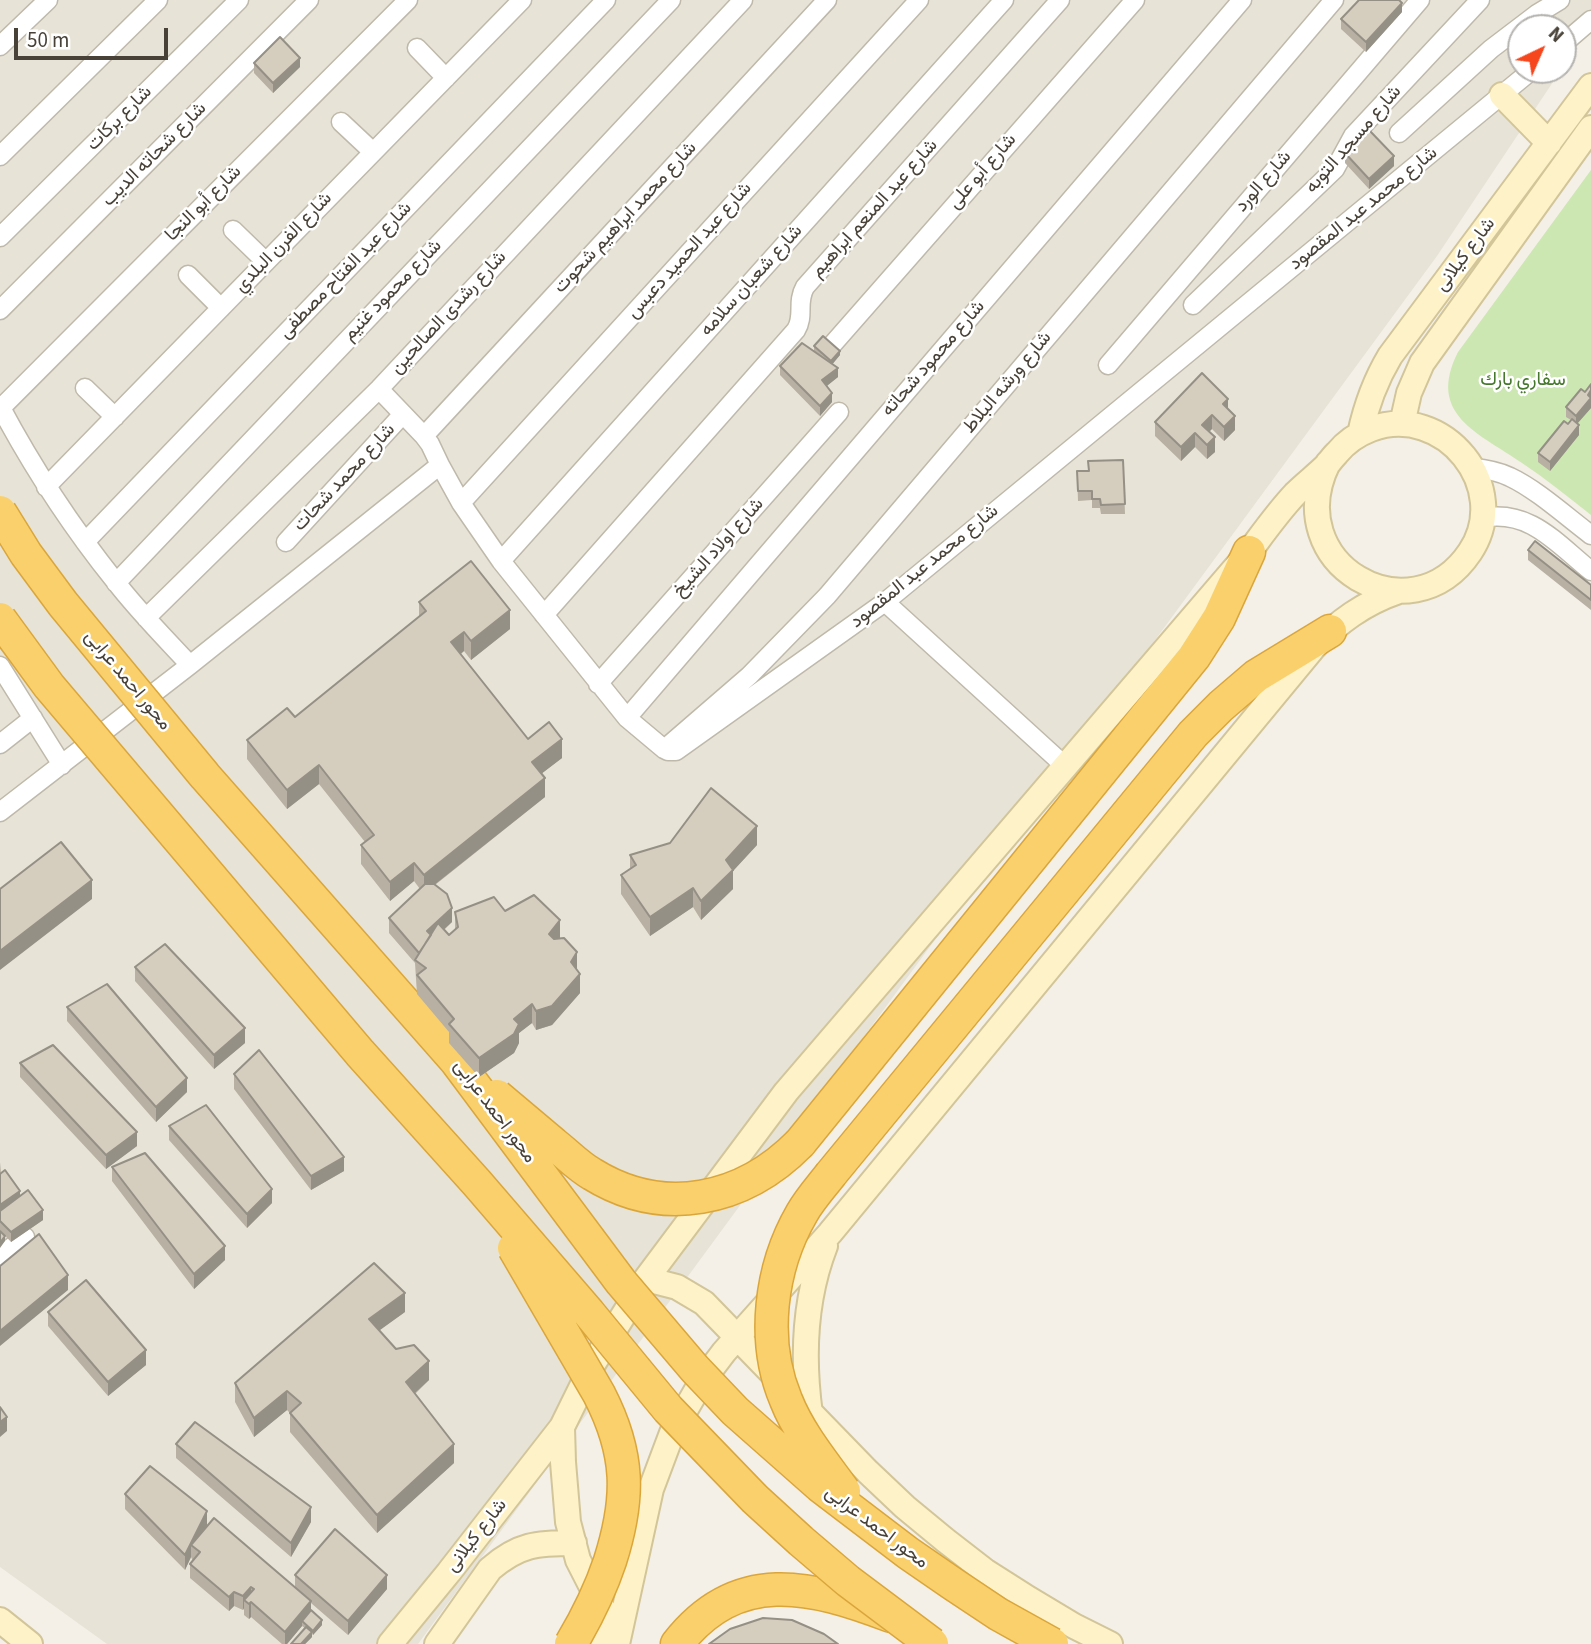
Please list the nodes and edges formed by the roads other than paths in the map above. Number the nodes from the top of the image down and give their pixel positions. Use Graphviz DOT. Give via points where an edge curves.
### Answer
graph roads {
  1 [pos="48,0"];
  2 [pos="158,0"];
  3 [pos="239,0"];
  4 [pos="309,0"];
  5 [pos="408,0"];
  6 [pos="606,0"];
  7 [pos="670,0"];
  8 [pos="743,0"];
  9 [pos="827,0"];
  10 [pos="919,0"];
  11 [pos="1004,0"];
  12 [pos="1060,0"];
  13 [pos="1135,0"];
  14 [pos="1241,0"];
  15 [pos="1334,0"];
  16 [pos="1420,0"];
  17 [pos="1480,0"];
  18 [pos="1560,0"];
  19 [pos="515,2"];
  20 [pos="1591,20"];
  21 [pos="1577,32"];
  22 [pos="0,46"];
  23 [pos="417,48"];
  24 [pos="446,78"];
  25 [pos="1516,84"];
  26 [pos="1591,86"];
  27 [pos="1503,95"];
  28 [pos="341,122"];
  29 [pos="1591,128"];
  30 [pos="1399,133"];
  31 [pos="1549,144"];
  32 [pos="373,152"];
  33 [pos="0,156"];
  34 [pos="233,230"];
  35 [pos="0,237"];
  36 [pos="266,262"];
  37 [pos="188,275"];
  38 [pos="1193,305"];
  39 [pos="221,308"];
  40 [pos="0,310"];
  41 [pos="832,345"];
  42 [pos="1108,365"];
  43 [pos="85,388"];
  44 [pos="379,389"];
  45 [pos="0,407"];
  46 [pos="839,411"];
  47 [pos="403,414"];
  48 [pos="115,417"];
  49 [pos="1402,424"];
  50 [pos="1360,434"];
  51 [pos="424,436"];
  52 [pos="1328,464"];
  53 [pos="440,465"];
  54 [pos="1472,468"];
  55 [pos="46,486"];
  56 [pos="461,503"];
  57 [pos="0,512"];
  58 [pos="1482,518"];
  59 [pos="1591,535"];
  60 [pos="85,542"];
  61 [pos="286,542"];
  62 [pos="1249,552"];
  63 [pos="501,561"];
  64 [pos="1591,571"];
  65 [pos="116,583"];
  66 [pos="1399,591"];
  67 [pos="885,603"];
  68 [pos="544,615"];
  69 [pos="146,618"];
  70 [pos="0,619"];
  71 [pos="1330,631"];
  72 [pos="190,665"];
  73 [pos="0,666"];
  74 [pos="598,684"];
  75 [pos="33,718"];
  76 [pos="627,718"];
  77 [pos="0,744"];
  78 [pos="664,749"];
  79 [pos="62,765"];
  80 [pos="1065,766"];
  81 [pos="0,811"];
  82 [pos="456,1061"];
  83 [pos="477,1183"];
  84 [pos="830,1233"];
  85 [pos="25,1237"];
  86 [pos="0,1256"];
  87 [pos="646,1279"];
  88 [pos="738,1337"];
  89 [pos="810,1414"];
  90 [pos="562,1427"];
  91 [pos="865,1521"];
  92 [pos="573,1543"];
  93 [pos="896,1619"];
  94 [pos="0,1620"];
  95 [pos="30,1644"];
  96 [pos="390,1644"];
  97 [pos="437,1644"];
  98 [pos="571,1644"];
  99 [pos="600,1644"];
  100 [pos="617,1644"];
  101 [pos="677,1644"];
  102 [pos="932,1644"];
  103 [pos="1052,1644"];
  104 [pos="1110,1644"];
  1 -- 22 [label="street"];
  2 -- 33 [label="street"];
  3 -- 35 [label="street, شارع بركات"];
  4 -- 40 [label="street, شارع شحاته الديب"];
  5 -- 45 [label="street, شارع أبو النجا"];
  6 -- 60 [label="street, شارع عبد الفتاح مصطفى"];
  7 -- 65 [label="street, شارع محمود غنيم"];
  8 -- 44 [label="street, شارع رشدى الصالحين"];
  9 -- 51 [label="street, شارع محمد ابراهيم شحوت"];
  10 -- 56 [label="street, شارع عبد الحميد دعبس"];
  11 -- 63 [label="street, شارع شعبان سلامه"];
  12 -- 68 [label="street, شارع عبد المنعم ابراهيم" via="805,287 796,330"];
  13 -- 41 [label="street, شارع أبو على"];
  14 -- 76 [label="street, شارع محمود شحاته"];
  15 -- 78 [label="street, شارع ورشه البلاط" via="827,596 749,676"];
  16 -- 42 [label="street, شارع الورد"];
  17 -- 38 [label="street, شارع مسجد التوبه" via="1353,136 1335,169"];
  18 -- 30 [label="street" via="1491,49"];
  19 -- 24 [label="street, شارع الفرن البلدي"];
  20 -- 21 [label="street"];
  23 -- 24 [label="street"];
  24 -- 32 [label="street, شارع الفرن البلدي"];
  25 -- 27 [label="street, شارع محمد عبد المقصود"];
  26 -- 31 [label="street, شارع كيلانى"];
  27 -- 31 [label="street"];
  27 -- 67 [label="street, شارع محمد عبد المقصود"];
  28 -- 32 [label="street"];
  29 -- 49 [label="street, شارع كيلانى" via="1422,363"];
  31 -- 50 [label="street, شارع كيلانى" via="1390,356 1371,394"];
  32 -- 36 [label="street, شارع الفرن البلدي"];
  34 -- 36 [label="street"];
  36 -- 39 [label="street, شارع الفرن البلدي"];
  37 -- 39 [label="street"];
  39 -- 48 [label="street, شارع الفرن البلدي"];
  43 -- 48 [label="street"];
  44 -- 47 [label="street"];
  44 -- 69 [label="street, شارع رشدى الصالحين"];
  45 -- 55 [label="street"];
  46 -- 74 [label="street, شارع اولاد الشيخ"];
  47 -- 51 [label="street"];
  47 -- 61 [label="street, شارع محمد شحات"];
  48 -- 55 [label="street, شارع الفرن البلدي"];
  49 -- 50 [label="street"];
  49 -- 54 [label="street" via="1419,426 1450,441"];
  50 -- 52 [label="street"];
  51 -- 53 [label="street"];
  52 -- 62 [label="street, شارع كيلانى" via="1281,509"];
  52 -- 66 [label="street" via="1316,507 1329,552 1366,583"];
  53 -- 56 [label="street"];
  53 -- 72 [label="street"];
  54 -- 58 [label="street" via="1479,484"];
  54 -- 59 [label="street" via="1520,482"];
  55 -- 60 [label="street"];
  56 -- 63 [label="street"];
  57 -- 82 [label="highway, محور احمد عرابى, bridge" via="63,604 205,776"];
  58 -- 64 [label="street" via="1506,516 1529,522"];
  58 -- 66 [label="street" via="1471,550 1448,576"];
  60 -- 65 [label="street"];
  62 -- 80 [label="street, شارع كيلانى"];
  62 -- 82 [label="highway, bridge" via="1219,618 1194,657 815,1125 769,1170 712,1195 670,1198 628,1191 573,1161"];
  63 -- 68 [label="street"];
  65 -- 69 [label="street"];
  66 -- 71 [label="street" via="1364,606"];
  67 -- 78 [label="street, شارع محمد عبد المقصود" via="680,749"];
  67 -- 80 [label="street"];
  68 -- 74 [label="street"];
  69 -- 72 [label="street"];
  70 -- 83 [label="highway, bridge" via="50,686 351,1043"];
  71 -- 84 [label="street"];
  71 -- 91 [label="highway, bridge" via="1256,676 1193,734 816,1193 797,1224 782,1257 772,1304 778,1377 807,1439"];
  72 -- 79 [label="street"];
  73 -- 75 [label="street"];
  74 -- 76 [label="street"];
  75 -- 77 [label="street"];
  75 -- 79 [label="street"];
  76 -- 78 [label="street"];
  79 -- 81 [label="street"];
  80 -- 87 [label="street, شارع كيلانى" via="786,1092"];
  82 -- 91 [label="highway, محور احمد عرابى, bridge" via="621,1282 687,1361 777,1449"];
  83 -- 93 [label="highway, bridge" via="710,1455 801,1541"];
  83 -- 98 [label="highway, bridge" via="599,1394 621,1454 625,1496 618,1538 605,1578"];
  84 -- 88 [label="street"];
  84 -- 89 [label="street" via="813,1283 806,1335"];
  85 -- 86 [label="street"];
  87 -- 88 [label="street" via="691,1294"];
  87 -- 90 [label="street, شارع كيلانى" via="593,1364"];
  88 -- 89 [label="street"];
  88 -- 100 [label="street" via="697,1389 660,1461 643,1518"];
  89 -- 104 [label="street" via="944,1540 1029,1599"];
  90 -- 92 [label="street"];
  90 -- 96 [label="street, شارع كيلانى"];
  91 -- 103 [label="highway, محور احمد عرابى, bridge" via="953,1584"];
  92 -- 97 [label="street, شارع كيلانى" via="530,1546 502,1559"];
  92 -- 99 [label="street" via="603,1609"];
  93 -- 101 [label="highway" via="832,1597 791,1589 753,1591 702,1616"];
  93 -- 102 [label="highway, bridge"];
  94 -- 95 [label="street"];
}
